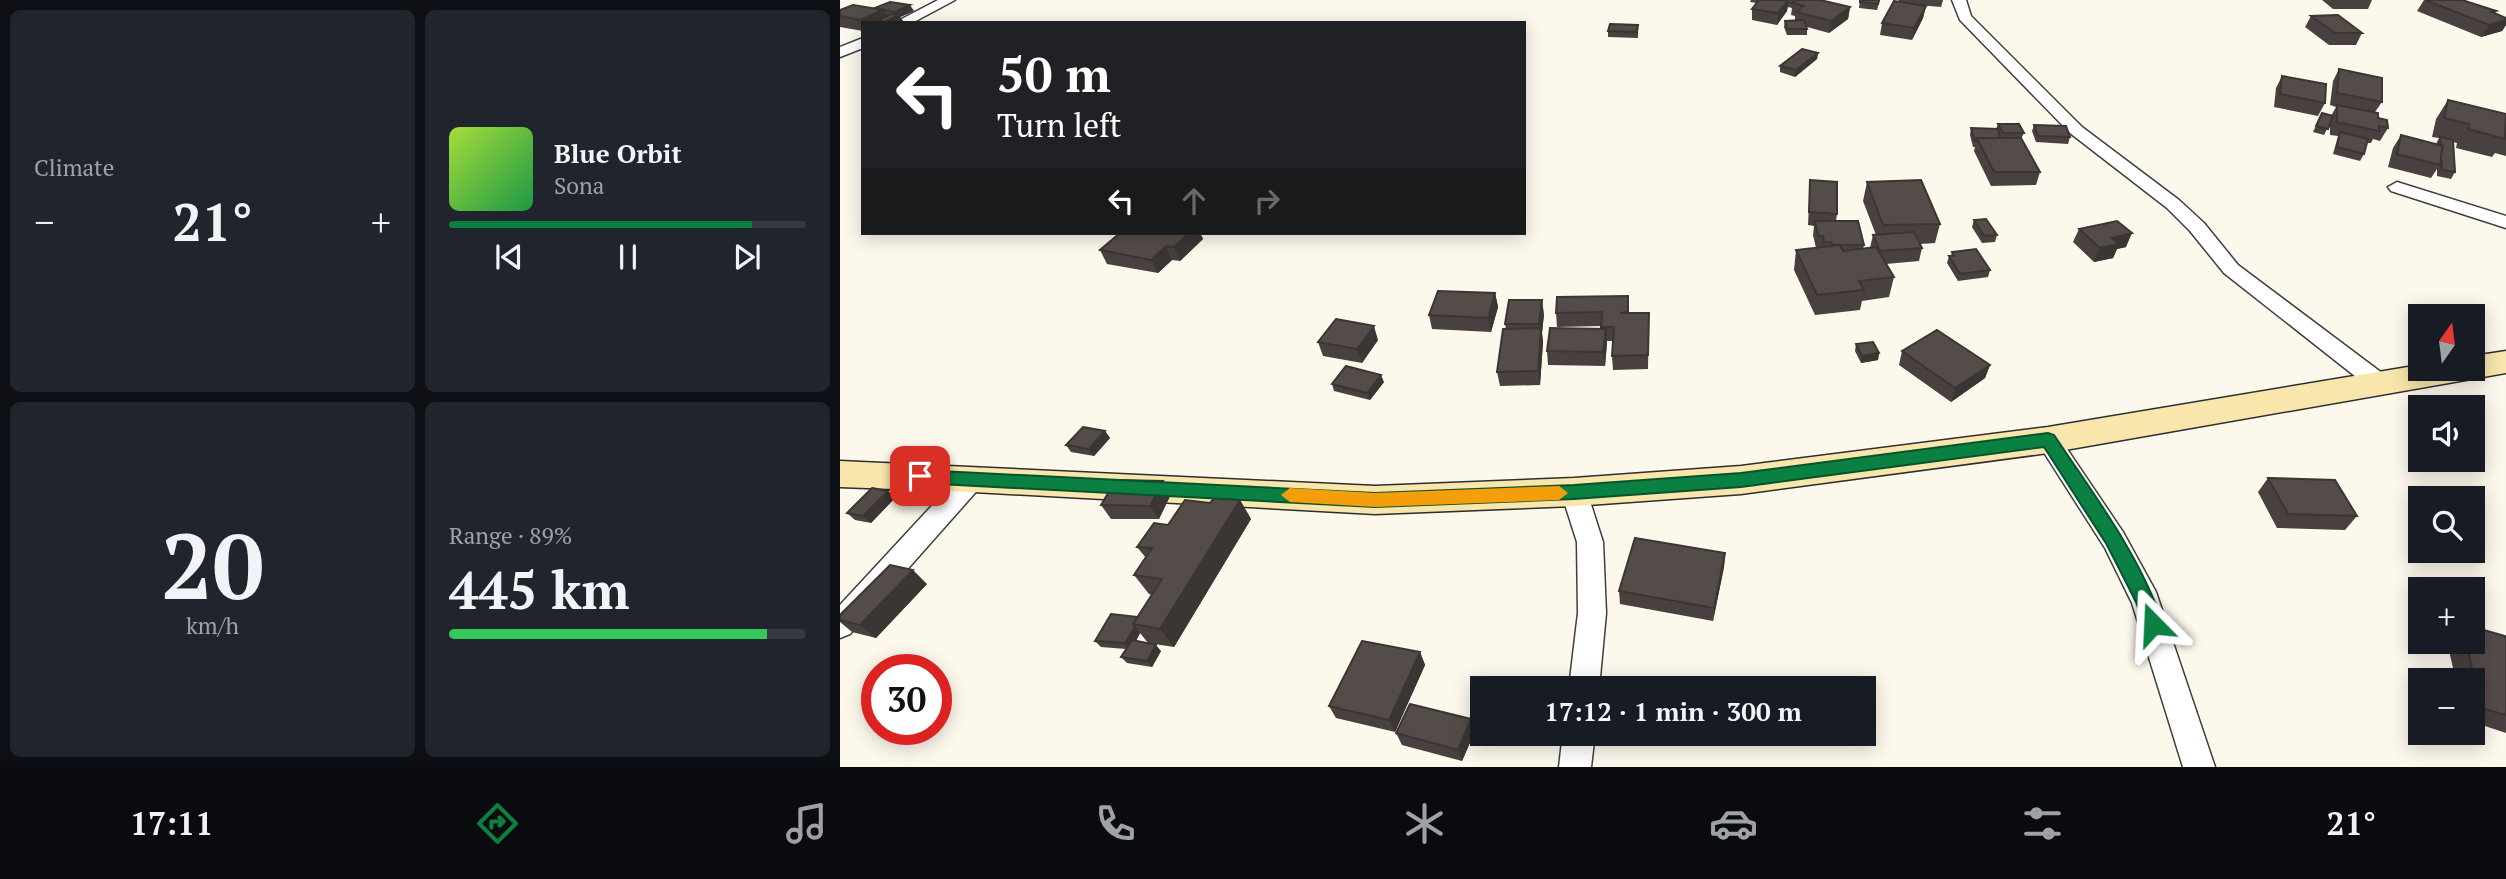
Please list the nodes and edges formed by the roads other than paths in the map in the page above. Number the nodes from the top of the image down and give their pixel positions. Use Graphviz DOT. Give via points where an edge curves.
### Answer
graph roads {
  1 [pos="948,0"];
  2 [pos="1959,0"];
  3 [pos="905,21"];
  4 [pos="861,43"];
  5 [pos="840,53"];
  6 [pos="2397,187"];
  7 [pos="2506,222"];
  8 [pos="2506,362"];
  9 [pos="2485,365"];
  10 [pos="2408,377"];
  11 [pos="2378,382"];
  12 [pos="2048,440"];
  13 [pos="840,474"];
  14 [pos="973,478"];
  15 [pos="1574,492"];
  16 [pos="840,625"];
  17 [pos="1585,676"];
  18 [pos="1577,746"];
  19 [pos="1575,767"];
  20 [pos="2199,767"];
  1 -- 3 [label="street"];
  2 -- 11 [label="street" via="1965,17 2076,130 2173,204 2250,285"];
  4 -- 5 [label="street"];
  6 -- 7 [label="street"];
  8 -- 9 [label="street"];
  10 -- 11 [label="street"];
  11 -- 12 [label="street"];
  12 -- 15 [label="street" via="1741,480"];
  12 -- 20 [label="street" via="2114,540 2146,601"];
  13 -- 14 [label="street"];
  14 -- 15 [label="street" via="1375,500"];
  14 -- 16 [label="street"];
  15 -- 17 [label="street" via="1591,542 1592,612"];
  18 -- 19 [label="street"];
}
